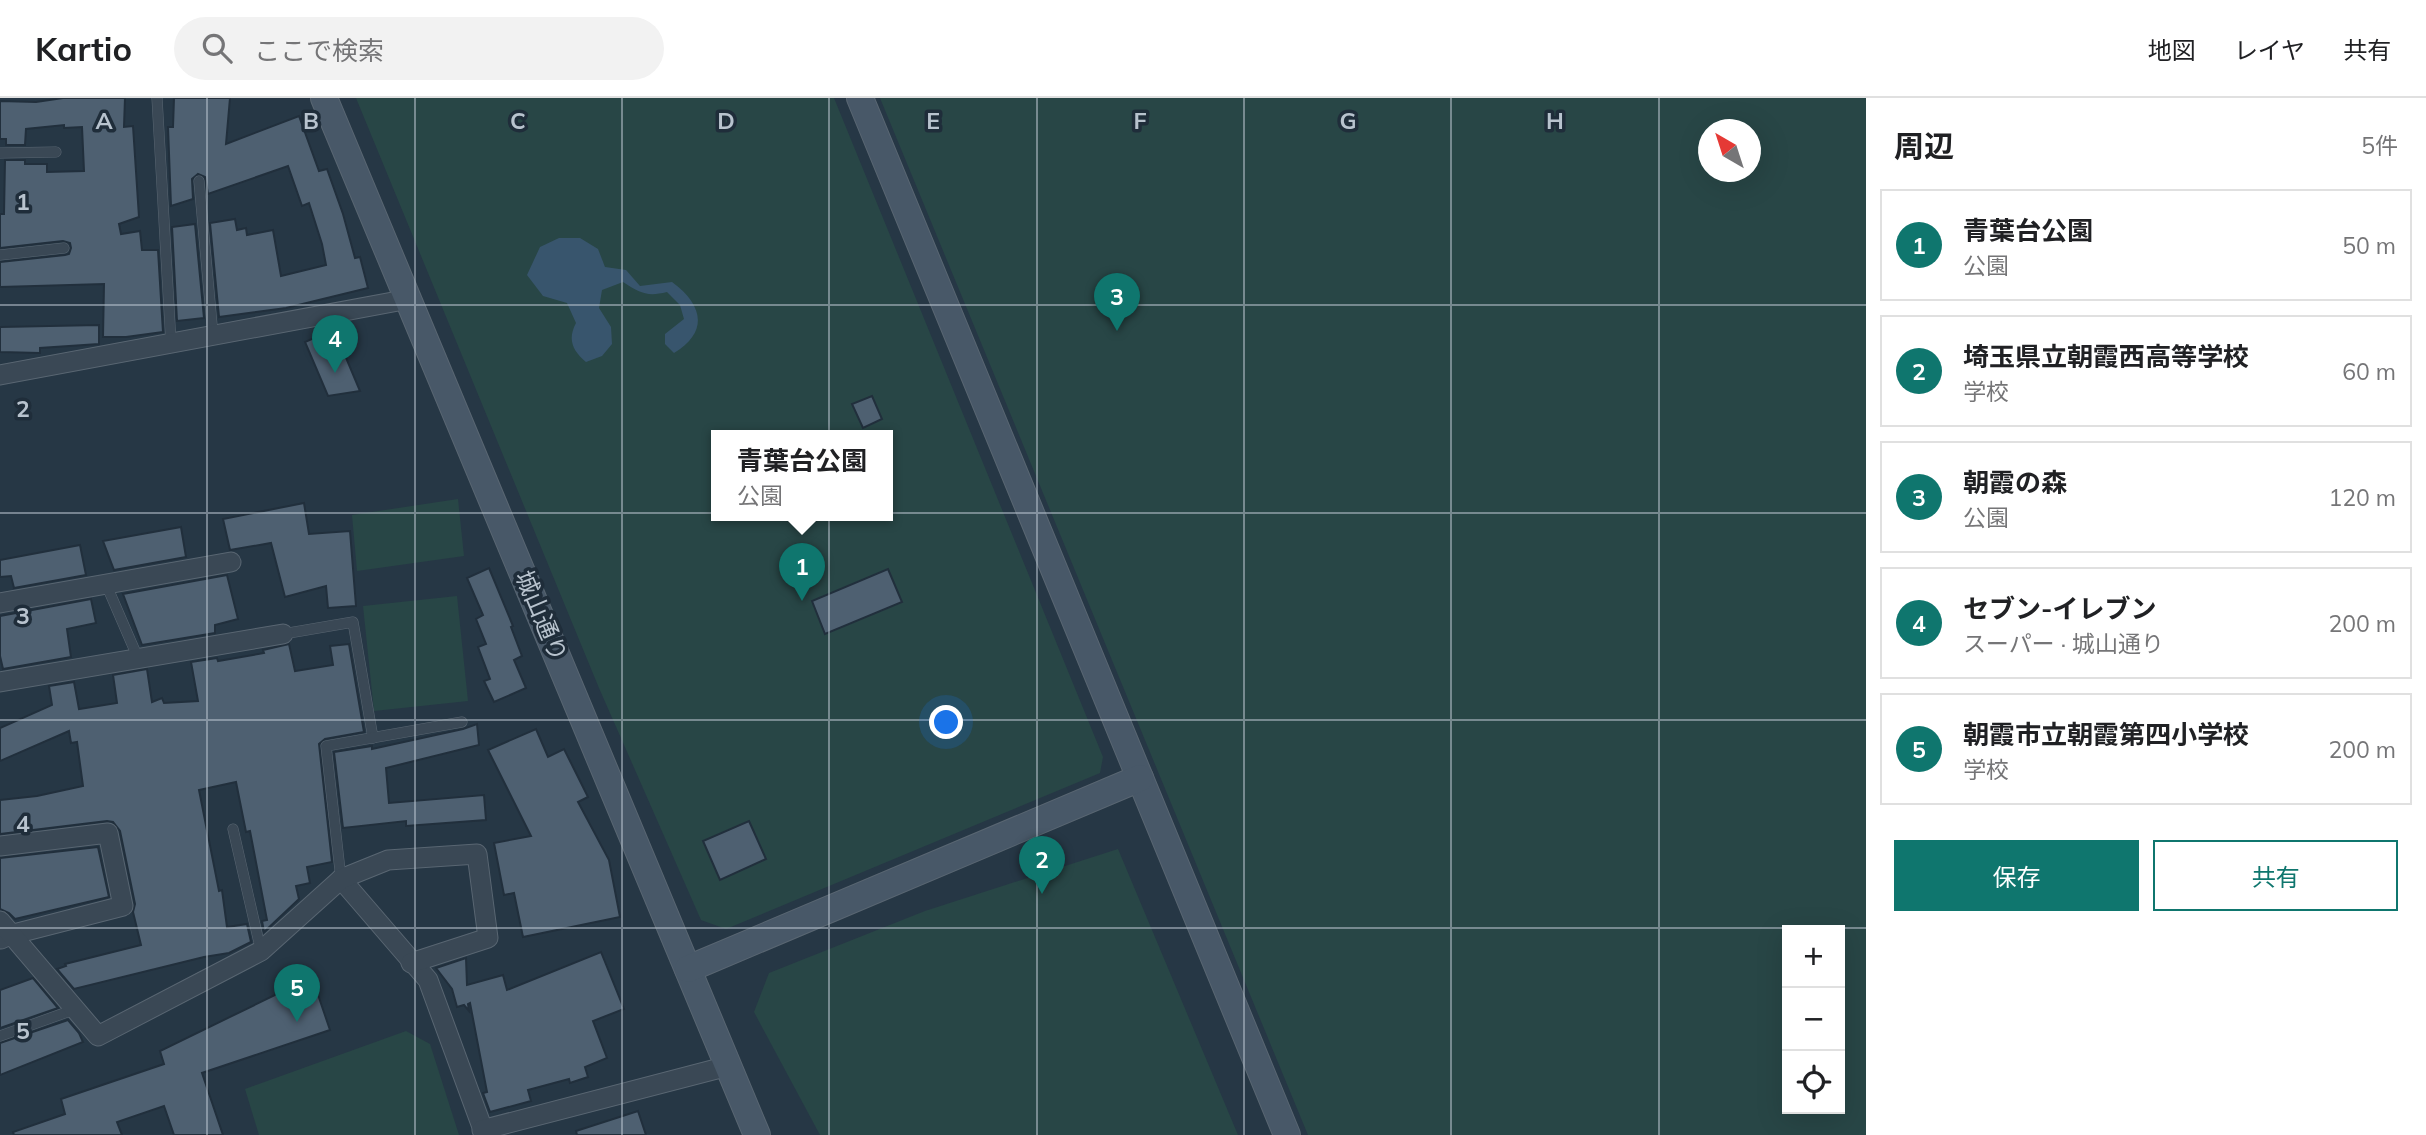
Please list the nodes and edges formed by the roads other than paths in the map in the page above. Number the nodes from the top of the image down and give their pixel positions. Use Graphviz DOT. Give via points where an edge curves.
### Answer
graph roads {
  1 [pos="157,98"];
  2 [pos="324,98"];
  3 [pos="860,98"];
  4 [pos="55,152"];
  5 [pos="0,153"];
  6 [pos="199,181"];
  7 [pos="64,248"];
  8 [pos="0,255"];
  9 [pos="409,299"];
  10 [pos="214,335"];
  11 [pos="171,344"];
  12 [pos="0,375"];
  13 [pos="231,562"];
  14 [pos="106,584"];
  15 [pos="0,603"];
  16 [pos="283,634"];
  17 [pos="138,658"];
  18 [pos="0,682"];
  19 [pos="462,722"];
  20 [pos="373,738"];
  21 [pos="1140,778"];
  22 [pos="233,829"];
  23 [pos="0,846"];
  24 [pos="341,880"];
  25 [pos="3,932"];
  26 [pos="261,951"];
  27 [pos="411,963"];
  28 [pos="688,969"];
  29 [pos="74,1010"];
  30 [pos="0,1036"];
  31 [pos="728,1066"];
  32 [pos="483,1132"];
  33 [pos="757,1135"];
  34 [pos="1286,1135"];
  1 -- 11 [label="lane"];
  2 -- 9 [label="street, 城山通り"];
  3 -- 21 [label="street"];
  4 -- 5 [label="lane"];
  6 -- 10 [label="lane"];
  7 -- 8 [label="lane"];
  9 -- 10 [label="street"];
  9 -- 28 [label="street, 城山通り"];
  10 -- 11 [label="street"];
  11 -- 12 [label="street"];
  13 -- 14 [label="street"];
  14 -- 15 [label="street"];
  14 -- 17 [label="lane"];
  16 -- 17 [label="street"];
  16 -- 20 [label="lane" via="353,622"];
  17 -- 18 [label="street"];
  19 -- 20 [label="lane"];
  20 -- 24 [label="lane" via="326,746"];
  21 -- 28 [label="street"];
  21 -- 34 [label="street"];
  22 -- 26 [label="lane"];
  23 -- 25 [label="street" via="108,833 123,906"];
  24 -- 26 [label="street"];
  24 -- 27 [label="street"];
  24 -- 27 [label="street" via="388,860 477,854 488,938"];
  25 -- 29 [label="street"];
  26 -- 29 [label="street" via="98,1037"];
  27 -- 32 [label="street" via="428,981"];
  28 -- 31 [label="street, 城山通り"];
  29 -- 30 [label="lane"];
  31 -- 32 [label="street"];
  31 -- 33 [label="street, 城山通り"];
}
